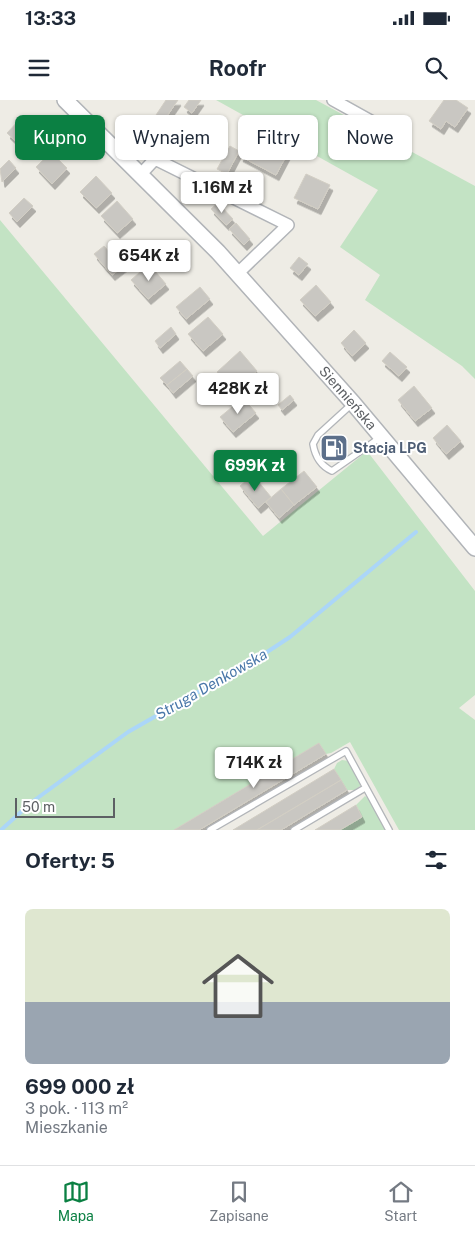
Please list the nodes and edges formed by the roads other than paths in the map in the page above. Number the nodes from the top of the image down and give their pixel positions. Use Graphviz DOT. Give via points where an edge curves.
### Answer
graph roads {
  1 [pos="65,100"];
  2 [pos="333,100"];
  3 [pos="361,115"];
  4 [pos="141,174"];
  5 [pos="237,274"];
  6 [pos="353,403"];
  7 [pos="382,436"];
  8 [pos="475,548"];
  9 [pos="365,788"];
  10 [pos="210,830"];
  11 [pos="294,830"];
  12 [pos="389,830"];
  1 -- 4 [label="main road, Siennieńska"];
  2 -- 3 [label="street"];
  4 -- 5 [label="main road, Siennieńska"];
  4 -- 5 [label="street" via="155,159 288,225"];
  5 -- 6 [label="main road, Siennieńska"];
  6 -- 7 [label="main road, Siennieńska"];
  6 -- 7 [label="lane" via="318,435 313,444 315,455 326,468 332,472"];
  7 -- 8 [label="main road, Siennieńska"];
  9 -- 10 [label="lane" via="346,751"];
  9 -- 11 [label="lane"];
  9 -- 12 [label="lane"];
}
